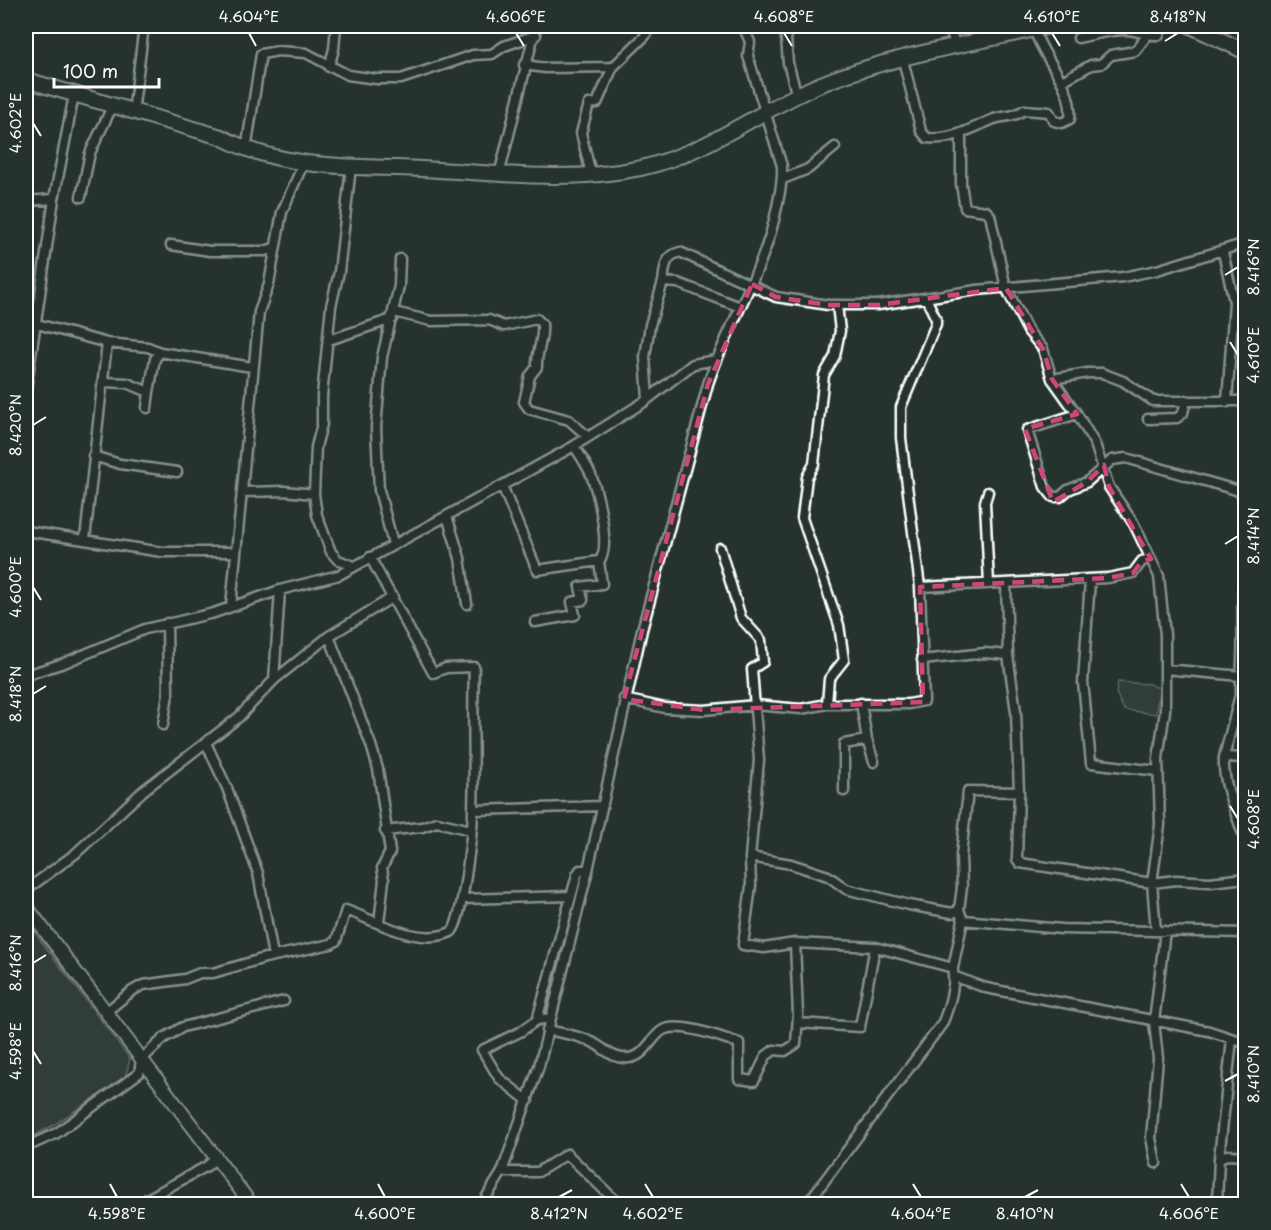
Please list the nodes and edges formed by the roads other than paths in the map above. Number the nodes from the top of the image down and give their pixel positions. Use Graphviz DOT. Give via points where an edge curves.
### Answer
graph roads {
  1 [pos="144,26"];
  2 [pos="336,26"];
  3 [pos="650,26"];
  4 [pos="743,26"];
  5 [pos="784,26"];
  6 [pos="948,26"];
  7 [pos="1049,26"];
  8 [pos="1163,26"];
  9 [pos="1191,26"];
  10 [pos="1034,29"];
  11 [pos="536,30"];
  12 [pos="1147,36"];
  13 [pos="1078,38"];
  14 [pos="957,47"];
  15 [pos="1245,52"];
  16 [pos="903,60"];
  17 [pos="524,65"];
  18 [pos="329,67"];
  19 [pos="613,67"];
  20 [pos="26,80"];
  21 [pos="1062,81"];
  22 [pos="74,95"];
  23 [pos="797,96"];
  24 [pos="112,106"];
  25 [pos="132,113"];
  26 [pos="768,113"];
  27 [pos="961,134"];
  28 [pos="834,147"];
  29 [pos="246,150"];
  30 [pos="303,162"];
  31 [pos="351,167"];
  32 [pos="591,174"];
  33 [pos="500,175"];
  34 [pos="783,179"];
  35 [pos="81,197"];
  36 [pos="54,199"];
  37 [pos="26,201"];
  38 [pos="1245,243"];
  39 [pos="171,245"];
  40 [pos="274,248"];
  41 [pos="1223,252"];
  42 [pos="400,259"];
  43 [pos="663,282"];
  44 [pos="752,284"];
  45 [pos="1006,288"];
  46 [pos="927,300"];
  47 [pos="837,305"];
  48 [pos="740,307"];
  49 [pos="393,315"];
  50 [pos="37,324"];
  51 [pos="329,340"];
  52 [pos="107,343"];
  53 [pos="160,352"];
  54 [pos="716,360"];
  55 [pos="252,367"];
  56 [pos="27,368"];
  57 [pos="1052,379"];
  58 [pos="104,382"];
  59 [pos="26,390"];
  60 [pos="149,392"];
  61 [pos="648,399"];
  62 [pos="1186,400"];
  63 [pos="1227,402"];
  64 [pos="1245,402"];
  65 [pos="147,408"];
  66 [pos="1077,414"];
  67 [pos="1148,419"];
  68 [pos="587,436"];
  69 [pos="573,447"];
  70 [pos="93,456"];
  71 [pos="1104,465"];
  72 [pos="177,472"];
  73 [pos="503,488"];
  74 [pos="242,492"];
  75 [pos="988,492"];
  76 [pos="1245,493"];
  77 [pos="314,494"];
  78 [pos="447,516"];
  79 [pos="26,531"];
  80 [pos="85,539"];
  81 [pos="393,544"];
  82 [pos="720,548"];
  83 [pos="236,552"];
  84 [pos="370,557"];
  85 [pos="1151,559"];
  86 [pos="599,561"];
  87 [pos="354,566"];
  88 [pos="1245,566"];
  89 [pos="1090,580"];
  90 [pos="989,584"];
  91 [pos="1006,584"];
  92 [pos="920,587"];
  93 [pos="280,590"];
  94 [pos="393,597"];
  95 [pos="467,604"];
  96 [pos="231,606"];
  97 [pos="535,622"];
  98 [pos="167,623"];
  99 [pos="329,636"];
  100 [pos="1008,655"];
  101 [pos="922,660"];
  102 [pos="1165,669"];
  103 [pos="26,675"];
  104 [pos="1243,676"];
  105 [pos="274,680"];
  106 [pos="624,699"];
  107 [pos="861,703"];
  108 [pos="827,704"];
  109 [pos="755,705"];
  110 [pos="163,725"];
  111 [pos="867,740"];
  112 [pos="206,743"];
  113 [pos="1224,757"];
  114 [pos="1245,758"];
  115 [pos="874,762"];
  116 [pos="1158,771"];
  117 [pos="844,790"];
  118 [pos="1019,792"];
  119 [pos="602,806"];
  120 [pos="474,810"];
  121 [pos="471,830"];
  122 [pos="385,831"];
  123 [pos="1245,842"];
  124 [pos="750,857"];
  125 [pos="588,870"];
  126 [pos="1245,878"];
  127 [pos="1152,883"];
  128 [pos="26,890"];
  129 [pos="570,896"];
  130 [pos="462,899"];
  131 [pos="26,906"];
  132 [pos="959,909"];
  133 [pos="963,920"];
  134 [pos="379,923"];
  135 [pos="1161,931"];
  136 [pos="1245,933"];
  137 [pos="795,943"];
  138 [pos="875,947"];
  139 [pos="273,956"];
  140 [pos="953,972"];
  141 [pos="284,1001"];
  142 [pos="106,1012"];
  143 [pos="551,1018"];
  144 [pos="537,1020"];
  145 [pos="1154,1022"];
  146 [pos="798,1023"];
  147 [pos="547,1030"];
  148 [pos="1232,1039"];
  149 [pos="1245,1043"];
  150 [pos="141,1060"];
  151 [pos="528,1101"];
  152 [pos="26,1147"];
  153 [pos="1245,1156"];
  154 [pos="217,1158"];
  155 [pos="1219,1158"];
  156 [pos="1156,1163"];
  157 [pos="502,1172"];
  158 [pos="138,1204"];
  159 [pos="251,1204"];
  160 [pos="482,1204"];
  161 [pos="619,1204"];
  162 [pos="807,1204"];
  163 [pos="1217,1204"];
  1 -- 25 [label="street"];
  2 -- 18 [label="street"];
  3 -- 19 [label="street"];
  4 -- 26 [label="street" via="750,42 748,56"];
  5 -- 23 [label="street"];
  6 -- 14 [label="street"];
  7 -- 10 [label="highway"];
  8 -- 12 [label="street" via="1159,35"];
  9 -- 15 [label="highway"];
  10 -- 14 [label="highway"];
  10 -- 21 [label="street" via="1039,47"];
  11 -- 17 [label="street"];
  11 -- 18 [label="street" via="492,54 473,56 401,79 365,78"];
  12 -- 13 [label="street" via="1129,30 1102,31"];
  12 -- 21 [label="street" via="1135,51 1111,55 1101,64 1091,64"];
  14 -- 16 [label="highway"];
  16 -- 23 [label="highway" via="842,76"];
  16 -- 27 [label="street" via="921,131 927,138 941,140"];
  17 -- 19 [label="street"];
  17 -- 33 [label="street" via="525,77"];
  18 -- 29 [label="street" via="306,53 261,54"];
  19 -- 32 [label="street" via="597,103 590,104 581,133"];
  20 -- 22 [label="highway"];
  21 -- 27 [label="street" via="1070,119 1062,123 1054,121 1050,112 1024,110"];
  22 -- 24 [label="highway"];
  22 -- 36 [label="street"];
  23 -- 26 [label="highway"];
  24 -- 25 [label="highway"];
  24 -- 35 [label="street" via="90,153"];
  25 -- 29 [label="highway" via="221,137"];
  26 -- 32 [label="highway" via="680,156 642,167"];
  26 -- 34 [label="street"];
  27 -- 45 [label="street" via="965,208 986,211 992,219"];
  28 -- 34 [label="street" via="808,169"];
  29 -- 30 [label="highway"];
  30 -- 31 [label="highway"];
  30 -- 40 [label="street" via="285,203"];
  31 -- 33 [label="highway"];
  31 -- 51 [label="street"];
  32 -- 33 [label="highway"];
  34 -- 44 [label="street" via="772,236"];
  36 -- 37 [label="street"];
  36 -- 50 [label="street"];
  38 -- 41 [label="street"];
  39 -- 40 [label="street" via="210,251"];
  40 -- 55 [label="street" via="269,284 259,312"];
  41 -- 45 [label="street" via="1123,277"];
  41 -- 63 [label="street" via="1234,302"];
  42 -- 49 [label="street"];
  43 -- 44 [label="street" via="666,261 680,252"];
  43 -- 48 [label="street" via="678,283"];
  43 -- 61 [label="street" via="645,357"];
  44 -- 47 [label="street" via="776,297"];
  44 -- 48 [label="street"];
  45 -- 46 [label="street"];
  45 -- 57 [label="street" via="1028,331 1043,349"];
  46 -- 47 [label="street"];
  46 -- 92 [label="street" via="936,324 901,407 901,438"];
  47 -- 108 [label="street" via="840,331 835,356 824,375 814,464 802,500 802,518 839,625 844,660 829,680"];
  48 -- 54 [label="street"];
  49 -- 51 [label="street"];
  49 -- 68 [label="street" via="431,321 489,320 504,326 537,320 542,324 543,334 537,367 530,376 524,402 529,409 569,420"];
  49 -- 81 [label="street" via="382,357 376,441 379,490"];
  50 -- 52 [label="street"];
  50 -- 56 [label="street"];
  51 -- 77 [label="street"];
  52 -- 53 [label="street"];
  52 -- 58 [label="street"];
  53 -- 55 [label="street"];
  53 -- 60 [label="street"];
  54 -- 61 [label="street" via="693,364"];
  54 -- 106 [label="street" via="690,444"];
  55 -- 74 [label="street"];
  56 -- 59 [label="street"];
  57 -- 62 [label="street" via="1102,374 1123,381 1154,401"];
  57 -- 66 [label="street"];
  58 -- 60 [label="street" via="127,383"];
  58 -- 70 [label="street"];
  60 -- 65 [label="street"];
  61 -- 68 [label="street"];
  62 -- 63 [label="street"];
  62 -- 67 [label="street" via="1183,413 1177,418"];
  63 -- 64 [label="street"];
  66 -- 71 [label="street"];
  66 -- 71 [label="street" via="1027,430 1048,494 1060,497 1087,482"];
  68 -- 69 [label="street"];
  69 -- 73 [label="street"];
  69 -- 86 [label="street" via="591,474 600,505 604,555"];
  70 -- 72 [label="street"];
  70 -- 80 [label="street"];
  71 -- 76 [label="street" via="1112,460 1132,459"];
  71 -- 85 [label="street" via="1109,487"];
  73 -- 78 [label="street"];
  73 -- 86 [label="street" via="537,570"];
  74 -- 77 [label="street"];
  74 -- 83 [label="street"];
  75 -- 90 [label="street" via="985,502"];
  77 -- 87 [label="street" via="328,546 338,560"];
  78 -- 81 [label="street"];
  78 -- 95 [label="street" via="460,558"];
  79 -- 80 [label="street"];
  80 -- 83 [label="street" via="162,552"];
  81 -- 84 [label="street"];
  82 -- 109 [label="street" via="741,618 761,640 762,662 752,669"];
  83 -- 96 [label="street"];
  84 -- 87 [label="street"];
  84 -- 94 [label="street"];
  85 -- 89 [label="street" via="1142,561 1133,573"];
  85 -- 102 [label="street" via="1162,595"];
  86 -- 97 [label="street" via="602,584 580,587 583,600 572,602 575,615"];
  87 -- 93 [label="street" via="339,575"];
  88 -- 104 [label="street" via="1241,590"];
  89 -- 91 [label="street"];
  89 -- 116 [label="street" via="1083,682 1090,763"];
  90 -- 91 [label="street"];
  90 -- 92 [label="street"];
  91 -- 100 [label="street"];
  92 -- 101 [label="street"];
  93 -- 96 [label="street"];
  93 -- 105 [label="street"];
  94 -- 99 [label="street"];
  94 -- 120 [label="street" via="433,673 446,668 474,667"];
  96 -- 98 [label="street"];
  98 -- 103 [label="street"];
  98 -- 110 [label="street" via="168,694"];
  99 -- 105 [label="street"];
  99 -- 122 [label="street" via="376,760"];
  100 -- 101 [label="street" via="985,653"];
  100 -- 118 [label="street" via="1016,712"];
  101 -- 107 [label="street" via="922,702"];
  102 -- 104 [label="street"];
  102 -- 116 [label="street"];
  104 -- 113 [label="street"];
  105 -- 112 [label="street" via="239,717"];
  106 -- 109 [label="street" via="704,711"];
  106 -- 119 [label="street"];
  107 -- 108 [label="street"];
  107 -- 111 [label="street"];
  108 -- 109 [label="street" via="801,709"];
  109 -- 124 [label="street" via="759,760"];
  111 -- 115 [label="street"];
  111 -- 117 [label="street" via="844,744"];
  112 -- 128 [label="street" via="144,789 75,854"];
  112 -- 139 [label="street" via="258,873"];
  113 -- 114 [label="street"];
  113 -- 123 [label="street"];
  116 -- 127 [label="street" via="1160,825"];
  118 -- 127 [label="street" via="1017,861"];
  118 -- 132 [label="street" via="968,791"];
  119 -- 120 [label="street"];
  119 -- 125 [label="street"];
  120 -- 121 [label="street"];
  121 -- 122 [label="street" via="437,822"];
  121 -- 130 [label="street"];
  122 -- 134 [label="street" via="390,852 382,868"];
  124 -- 132 [label="street" via="791,864 828,876 846,889 909,906 952,913"];
  124 -- 137 [label="street" via="751,886 743,945 764,948"];
  125 -- 129 [label="street" via="580,870 576,875"];
  125 -- 143 [label="street"];
  126 -- 127 [label="street"];
  127 -- 135 [label="street"];
  129 -- 130 [label="street"];
  129 -- 144 [label="street"];
  130 -- 134 [label="street" via="453,932 425,936"];
  131 -- 142 [label="main road"];
  132 -- 133 [label="street"];
  133 -- 135 [label="street" via="1062,929"];
  133 -- 140 [label="street"];
  134 -- 139 [label="street" via="346,910 336,941"];
  135 -- 136 [label="street"];
  135 -- 145 [label="street"];
  137 -- 138 [label="street"];
  137 -- 146 [label="street"];
  138 -- 140 [label="street"];
  138 -- 146 [label="street" via="860,1027"];
  139 -- 142 [label="street" via="213,973 143,985"];
  140 -- 145 [label="street" via="986,988"];
  140 -- 162 [label="street" via="955,989 942,1024"];
  141 -- 150 [label="street" via="183,1027 164,1038"];
  142 -- 150 [label="main road"];
  143 -- 144 [label="street"];
  143 -- 147 [label="street"];
  144 -- 151 [label="street" via="482,1050 499,1078"];
  145 -- 148 [label="street"];
  145 -- 156 [label="street" via="1158,1058 1151,1138"];
  146 -- 147 [label="street" via="796,1044 766,1056 754,1081 739,1079 739,1043 696,1030 662,1031 651,1045 630,1059 617,1057 578,1036"];
  147 -- 151 [label="street"];
  148 -- 149 [label="street"];
  148 -- 155 [label="street"];
  150 -- 152 [label="street" via="139,1073 57,1133"];
  150 -- 154 [label="main road"];
  151 -- 157 [label="street"];
  153 -- 155 [label="street"];
  154 -- 158 [label="street"];
  154 -- 159 [label="main road"];
  155 -- 163 [label="street"];
  157 -- 160 [label="street"];
  157 -- 161 [label="street" via="538,1172 567,1154"];
}
